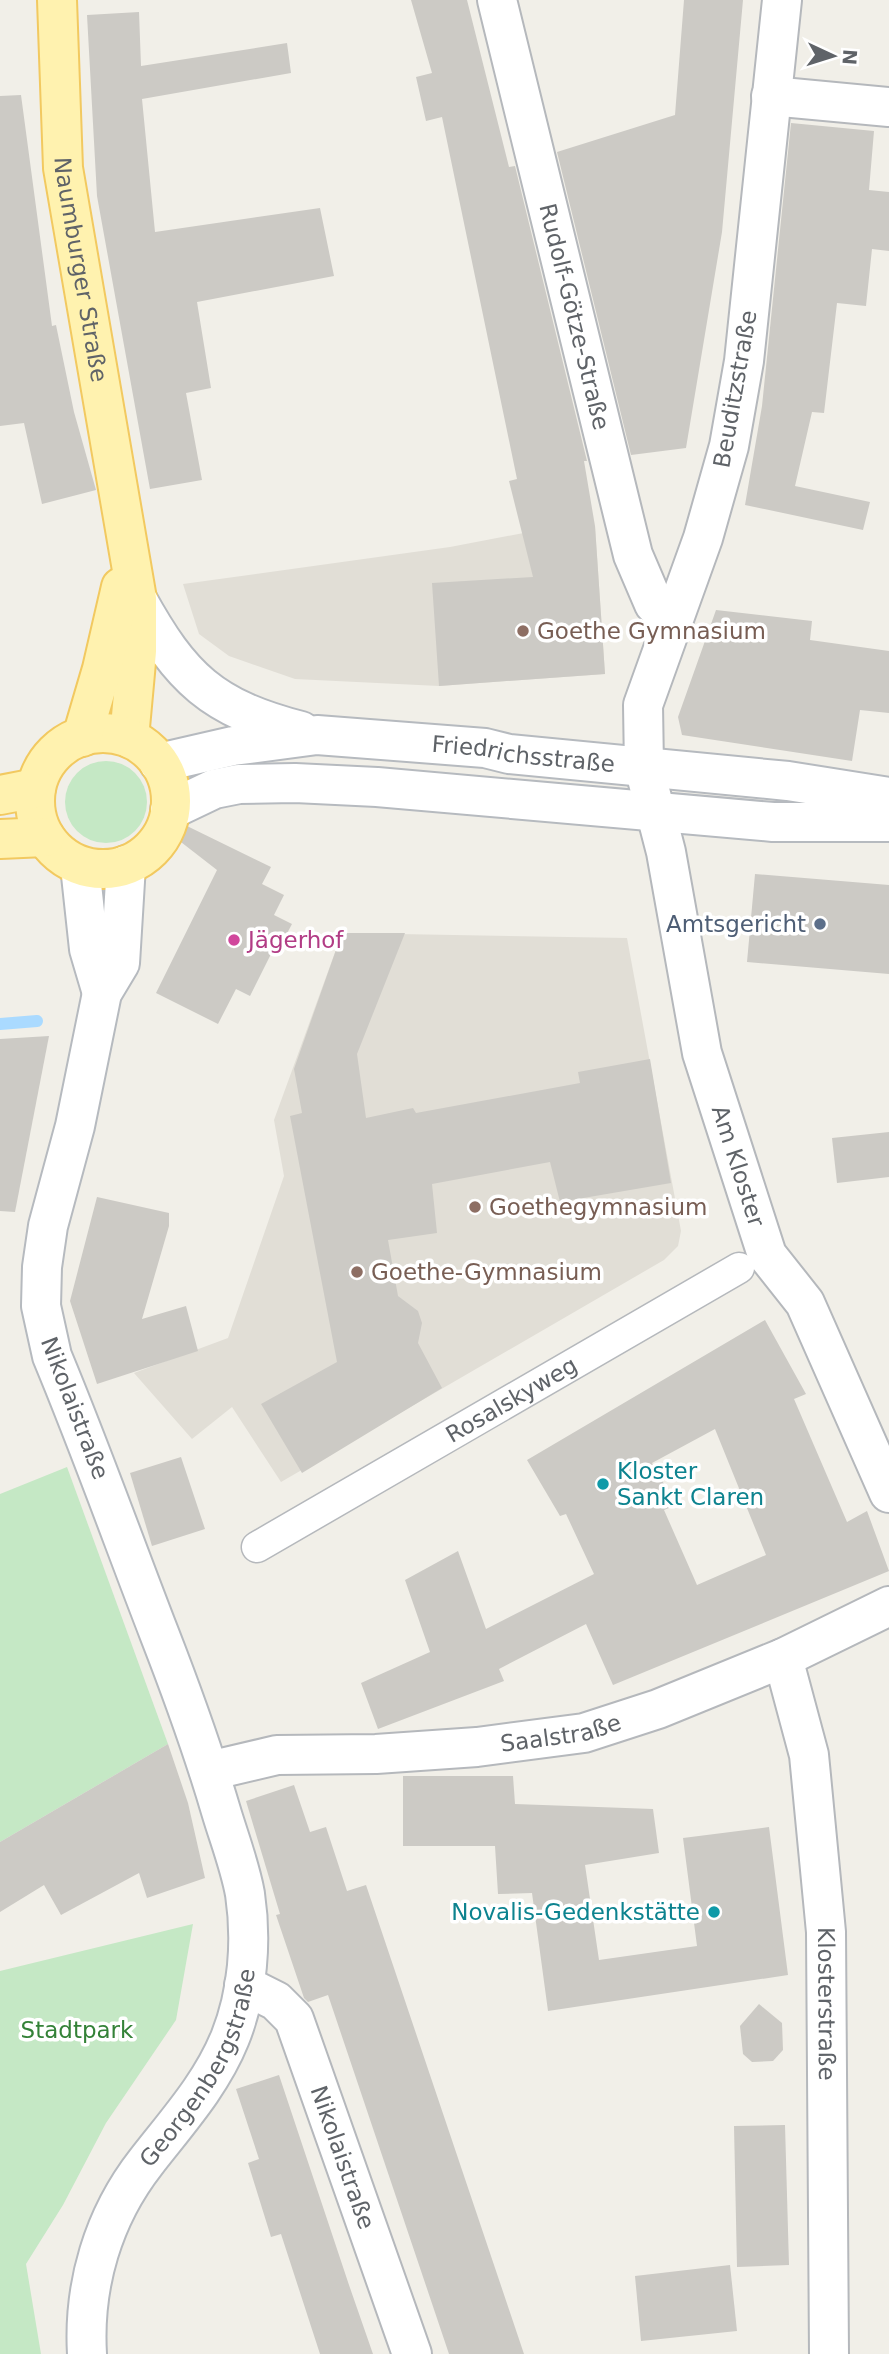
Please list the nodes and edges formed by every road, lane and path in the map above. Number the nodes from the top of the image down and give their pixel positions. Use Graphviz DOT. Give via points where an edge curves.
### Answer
graph roads {
  1 [pos="57,0"];
  2 [pos="497,0"];
  3 [pos="782,0"];
  4 [pos="771,96"];
  5 [pos="889,107"];
  6 [pos="127,536"];
  7 [pos="137,599"];
  8 [pos="673,621"];
  9 [pos="317,735"];
  10 [pos="82,737"];
  11 [pos="129,738"];
  12 [pos="159,763"];
  13 [pos="644,767"];
  14 [pos="18,792"];
  15 [pos="889,797"];
  16 [pos="170,810"];
  17 [pos="656,813"];
  18 [pos="889,822"];
  19 [pos="45,838"];
  20 [pos="0,839"];
  21 [pos="127,865"];
  22 [pos="80,866"];
  23 [pos="102,993"];
  24 [pos="753,1262"];
  25 [pos="889,1493"];
  26 [pos="257,1547"];
  27 [pos="889,1606"];
  28 [pos="783,1658"];
  29 [pos="209,1771"];
  30 [pos="244,1985"];
  31 [pos="87,2354"];
  32 [pos="412,2354"];
  33 [pos="830,2354"];
  1 -- 6 [label="main road, Naumburger Straße" via="63,168"];
  2 -- 8 [label="street, Rudolf-Götze-Straße" via="633,555 654,604"];
  3 -- 4 [label="street, Beuditzstraße"];
  4 -- 5 [label="street"];
  4 -- 8 [label="street, Beuditzstraße" via="744,362 729,446"];
  6 -- 7 [label="main road, Naumburger Straße"];
  6 -- 10 [label="main road" via="114,625"];
  7 -- 9 [label="street" via="175,659 225,704 263,721"];
  7 -- 11 [label="main road, Naumburger Straße"];
  8 -- 13 [label="street, Beuditzstraße" via="643,705"];
  9 -- 12 [label="street, Friedrichsstraße" via="233,746"];
  9 -- 13 [label="street, Friedrichsstraße"];
  10 -- 11 [label="main road" via="106,733"];
  10 -- 14 [label="main road" via="52,756 39,776"];
  11 -- 12 [label="main road"];
  12 -- 16 [label="main road" via="169,786"];
  13 -- 15 [label="street, Friedrichsstraße" via="788,781"];
  13 -- 17 [label="street, Am Kloster"];
  14 -- 19 [label="main road" via="36,813"];
  16 -- 17 [label="street, Friedrichsstraße" via="214,789 295,783 377,786"];
  16 -- 21 [label="main road" via="163,834"];
  17 -- 18 [label="street, Friedrichsstraße" via="773,822"];
  17 -- 24 [label="street, Am Kloster" via="702,1053"];
  19 -- 20 [label="main road"];
  19 -- 22 [label="main road" via="60,855"];
  21 -- 22 [label="main road"];
  21 -- 23 [label="street, Nikolaistraße" via="120,963"];
  22 -- 23 [label="street, Nikolaistraße" via="89,949"];
  23 -- 29 [label="street, Nikolaistraße" via="75,1126 48,1226 41,1306 52,1356 194,1721"];
  24 -- 25 [label="street, Am Kloster" via="805,1303"];
  24 -- 26 [label="street, Rosalskyweg"];
  27 -- 28 [label="street, Saalstraße"];
  28 -- 29 [label="street, Saalstraße" via="584,1734 376,1754 277,1755"];
  28 -- 33 [label="street, Klosterstraße" via="809,1755 826,1932"];
  29 -- 30 [label="street, Georgenbergstraße" via="244,1892 248,1936"];
  30 -- 31 [label="street, Georgenbergstraße" via="230,2036 205,2087 118,2202 89,2292"];
  30 -- 32 [label="street, Nikolaistraße" via="276,2001 294,2019"];
}
